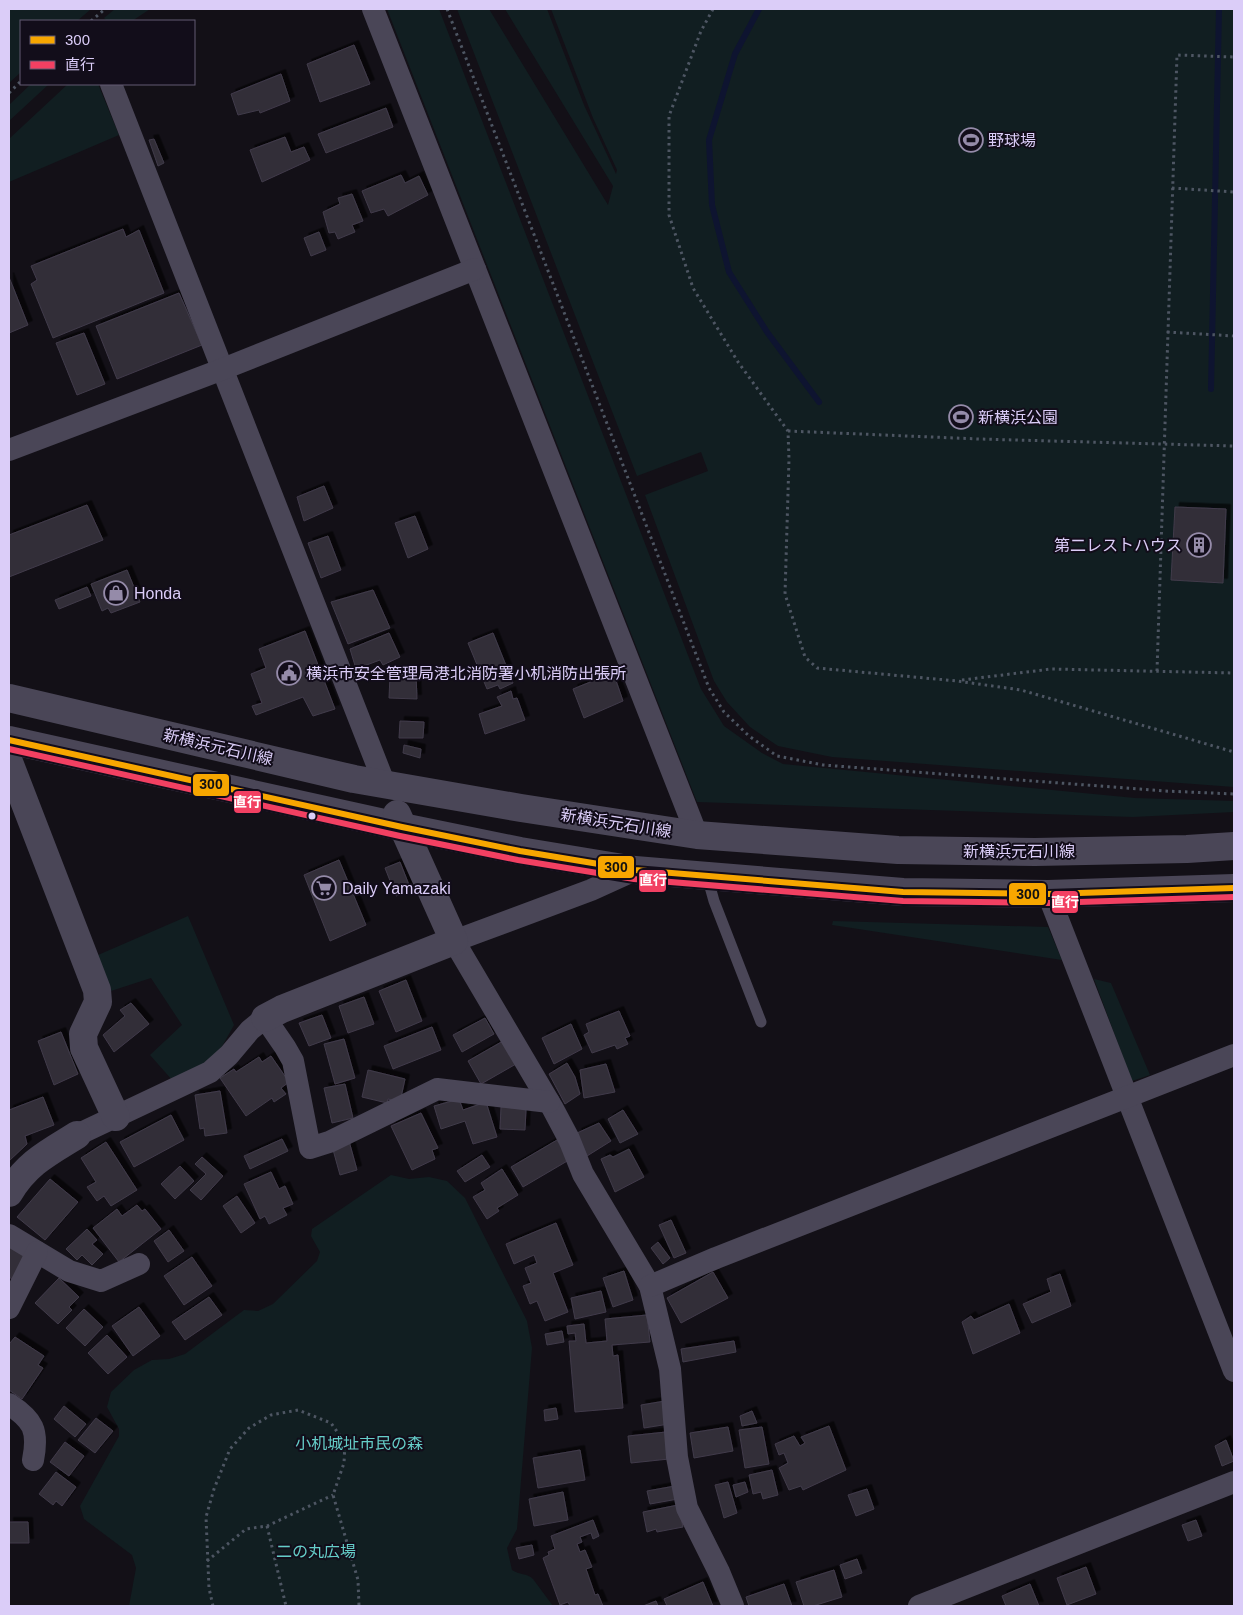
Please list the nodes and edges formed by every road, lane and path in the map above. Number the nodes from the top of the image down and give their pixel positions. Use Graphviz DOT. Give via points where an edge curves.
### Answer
graph roads {
  1 [pos="105,9"];
  2 [pos="373,9"];
  3 [pos="447,9"];
  4 [pos="713,9"];
  5 [pos="92,20"];
  6 [pos="1234,57"];
  7 [pos="20,82"];
  8 [pos="111,85"];
  9 [pos="9,93"];
  10 [pos="1172,188"];
  11 [pos="1234,192"];
  12 [pos="475,269"];
  13 [pos="1167,332"];
  14 [pos="1234,336"];
  15 [pos="223,368"];
  16 [pos="788,431"];
  17 [pos="1163,444"];
  18 [pos="1234,446"];
  19 [pos="9,450"];
  20 [pos="1157,671"];
  21 [pos="1234,673"];
  22 [pos="956,681"];
  23 [pos="9,698"];
  24 [pos="9,740"];
  25 [pos="1234,752"];
  26 [pos="9,762"];
  27 [pos="385,785"];
  28 [pos="1234,794"];
  29 [pos="402,827"];
  30 [pos="697,835"];
  31 [pos="1234,846"];
  32 [pos="635,870"];
  33 [pos="707,876"];
  34 [pos="1234,888"];
  35 [pos="1048,894"];
  36 [pos="454,941"];
  37 [pos="265,1018"];
  38 [pos="761,1022"];
  39 [pos="1234,1055"];
  40 [pos="1127,1097"];
  41 [pos="549,1102"];
  42 [pos="116,1117"];
  43 [pos="77,1135"];
  44 [pos="9,1193"];
  45 [pos="9,1235"];
  46 [pos="37,1252"];
  47 [pos="139,1264"];
  48 [pos="650,1286"];
  49 [pos="9,1308"];
  50 [pos="1234,1371"];
  51 [pos="9,1404"];
  52 [pos="33,1460"];
  53 [pos="1234,1482"];
  54 [pos="333,1495"];
  55 [pos="267,1526"];
  56 [pos="207,1561"];
  57 [pos="213,1606"];
  58 [pos="286,1606"];
  59 [pos="359,1606"];
  60 [pos="733,1606"];
  61 [pos="919,1606"];
  1 -- 5 [label="path"];
  2 -- 12 [label="street"];
  3 -- 28 [label="path" via="709,688 724,712 777,756 823,765"];
  4 -- 16 [label="path" via="701,31 669,116 669,215 693,288 738,362"];
  6 -- 10 [label="path" via="1177,55"];
  7 -- 9 [label="path"];
  8 -- 15 [label="street"];
  10 -- 11 [label="path"];
  10 -- 13 [label="path"];
  12 -- 15 [label="street"];
  12 -- 30 [label="street"];
  13 -- 14 [label="path"];
  13 -- 17 [label="path"];
  15 -- 19 [label="street"];
  15 -- 27 [label="street"];
  16 -- 17 [label="path"];
  16 -- 22 [label="path" via="785,594 805,656 817,668"];
  17 -- 18 [label="path"];
  17 -- 20 [label="path"];
  20 -- 21 [label="path"];
  20 -- 22 [label="path" via="1051,669"];
  22 -- 25 [label="path" via="1021,690"];
  23 -- 27 [label="street, 新横浜元石川線"];
  24 -- 29 [label="street"];
  26 -- 42 [label="street" via="97,990 98,1002 83,1034 84,1048"];
  27 -- 29 [label="street"];
  27 -- 30 [label="street, 新横浜元石川線"];
  29 -- 32 [label="street"];
  29 -- 36 [label="street"];
  30 -- 31 [label="street, 新横浜元石川線" via="898,850 1035,852"];
  32 -- 33 [label="street"];
  32 -- 36 [label="street" via="591,890"];
  33 -- 35 [label="street" via="903,892"];
  33 -- 38 [label="lane"];
  34 -- 35 [label="street"];
  35 -- 40 [label="street"];
  36 -- 37 [label="street"];
  36 -- 41 [label="street"];
  37 -- 41 [label="street" via="293,1061 310,1148 329,1142 437,1089"];
  37 -- 42 [label="street" via="210,1072"];
  39 -- 40 [label="street"];
  40 -- 48 [label="street"];
  40 -- 50 [label="street"];
  41 -- 48 [label="street" via="583,1174"];
  42 -- 43 [label="street"];
  43 -- 44 [label="street" via="34,1162 18,1177"];
  45 -- 46 [label="street"];
  46 -- 47 [label="street" via="69,1271 101,1282"];
  46 -- 49 [label="street"];
  48 -- 60 [label="street" via="670,1369 677,1457 687,1508"];
  51 -- 52 [label="street" via="24,1414 34,1427 36,1445"];
  53 -- 61 [label="street"];
  54 -- 55 [label="path"];
  54 -- 56 [label="path" via="344,1463 345,1443 331,1423 298,1410 271,1415 249,1428 230,1449 206,1517"];
  54 -- 59 [label="path" via="358,1580"];
  55 -- 56 [label="path" via="246,1529"];
  55 -- 58 [label="path"];
  56 -- 57 [label="path"];
}
